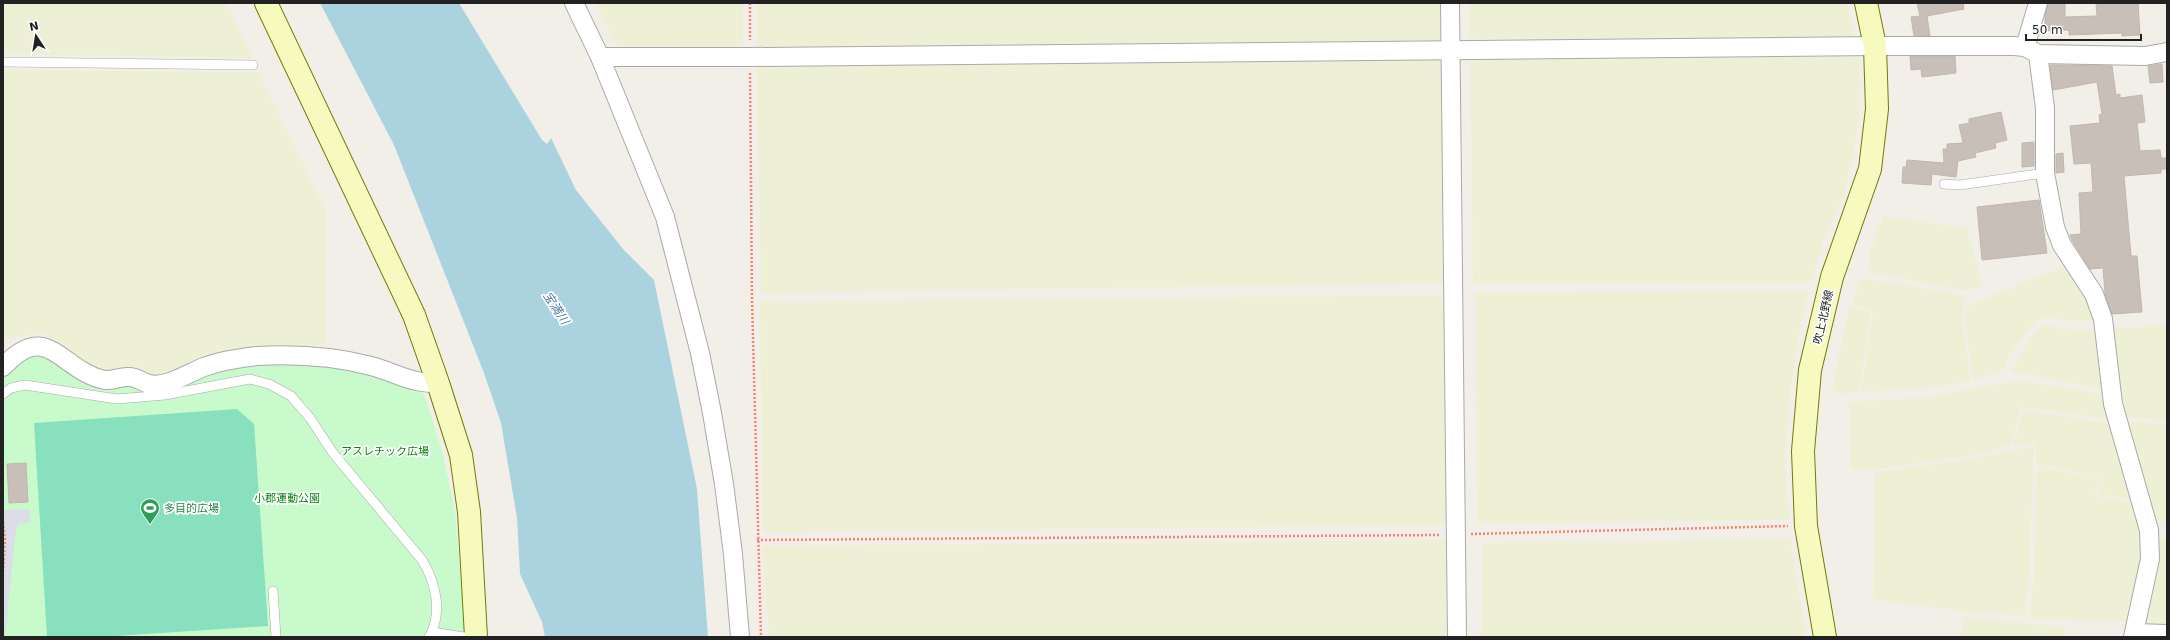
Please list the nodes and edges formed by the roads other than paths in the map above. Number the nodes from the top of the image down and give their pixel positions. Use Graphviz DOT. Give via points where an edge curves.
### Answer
graph roads {
  1 [pos="266,3"];
  2 [pos="574,3"];
  3 [pos="1450,3"];
  4 [pos="1866,3"];
  5 [pos="2038,3"];
  6 [pos="1875,46"];
  7 [pos="1450,49"];
  8 [pos="2032,50"];
  9 [pos="2167,52"];
  10 [pos="600,57"];
  11 [pos="3,62"];
  12 [pos="253,65"];
  13 [pos="2046,174"];
  14 [pos="1944,184"];
  15 [pos="3,367"];
  16 [pos="438,383"];
  17 [pos="3,394"];
  18 [pos="273,591"];
  19 [pos="431,634"];
  20 [pos="2167,634"];
  21 [pos="2134,635"];
  22 [pos="276,637"];
  23 [pos="464,637"];
  24 [pos="476,637"];
  25 [pos="740,637"];
  26 [pos="1458,637"];
  27 [pos="1825,637"];
  1 -- 16 [label="street" via="411,308"];
  2 -- 10 [label="street"];
  3 -- 7 [label="street"];
  4 -- 6 [label="street, 吹上北野線"];
  5 -- 8 [label="street"];
  6 -- 7 [label="street"];
  6 -- 8 [label="street"];
  6 -- 27 [label="street, 吹上北野線" via="1877,109 1870,169 1832,277 1810,370 1803,451 1806,526"];
  7 -- 10 [label="street"];
  7 -- 26 [label="street"];
  8 -- 9 [label="street" via="2144,56"];
  8 -- 13 [label="street" via="2045,108"];
  10 -- 25 [label="street" via="665,217 700,353 724,484"];
  11 -- 12 [label="lane"];
  13 -- 14 [label="lane" via="1967,184"];
  13 -- 21 [label="street" via="2055,227 2062,245 2094,294 2102,319 2113,404 2149,530 2150,559"];
  15 -- 16 [label="street" via="16,353 25,348 41,346 76,367 106,380 129,377 150,384 164,383 226,361 282,355 312,355 373,366 418,382"];
  16 -- 24 [label="street" via="461,455 469,519"];
  17 -- 19 [label="lane" via="11,388 25,385 117,399 165,395 250,379 269,384 291,396 310,418 333,453 422,560 431,575 438,607"];
  18 -- 22 [label="lane"];
  19 -- 23 [label="lane"];
  20 -- 21 [label="street"];
}
